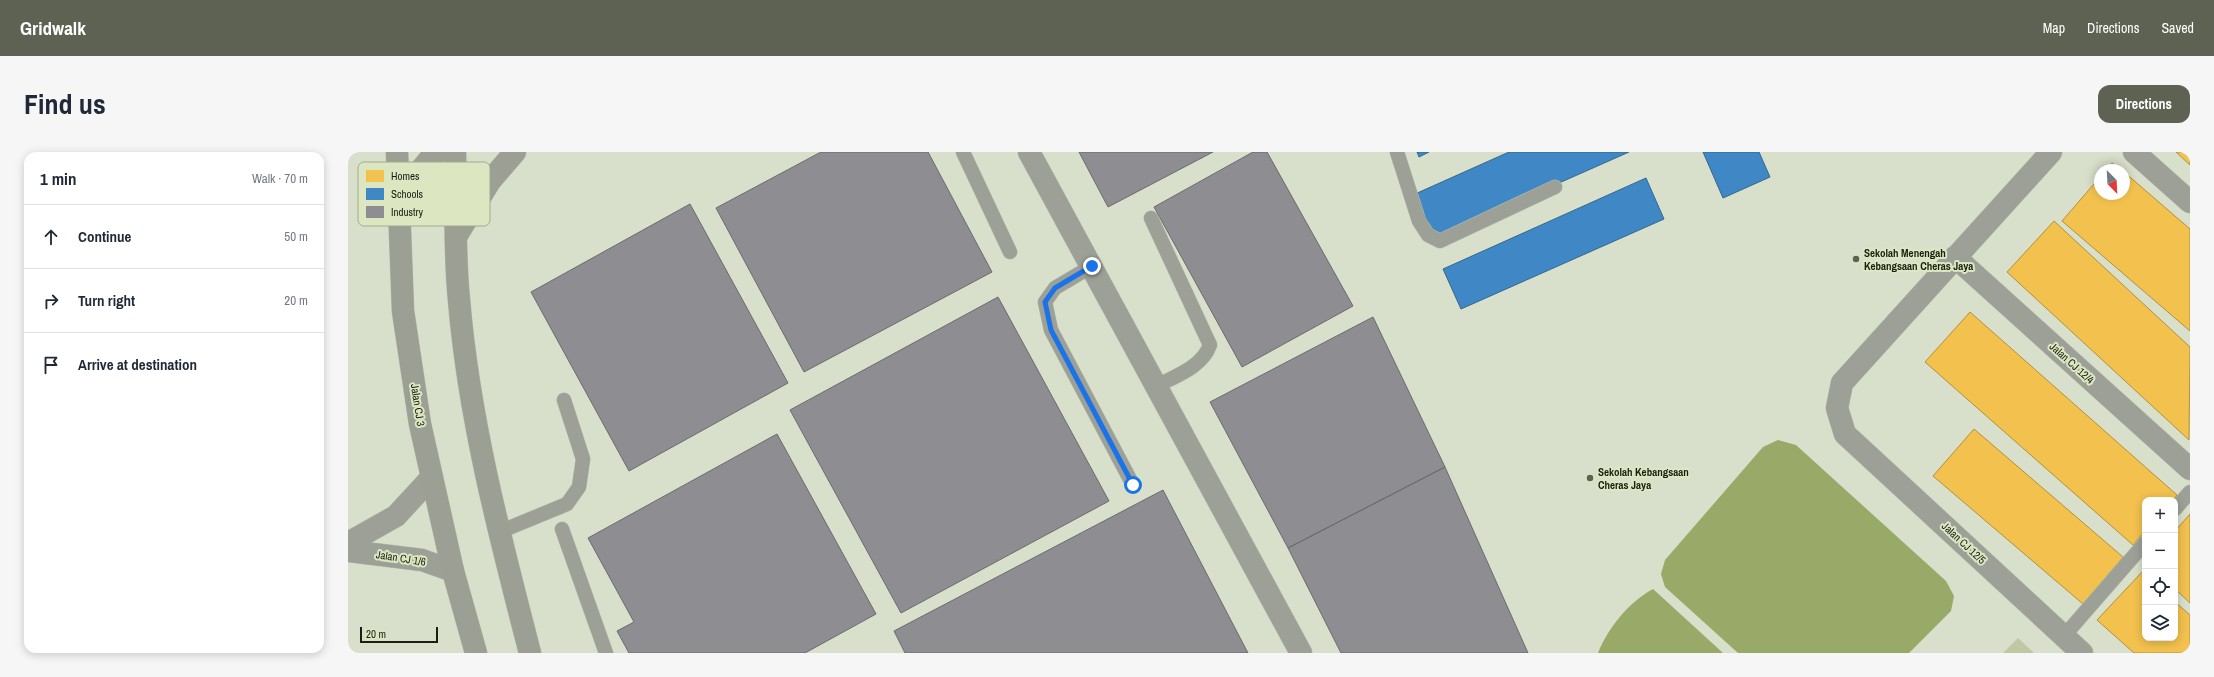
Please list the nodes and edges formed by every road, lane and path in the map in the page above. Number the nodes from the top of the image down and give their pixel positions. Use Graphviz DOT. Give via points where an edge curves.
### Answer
graph roads {
  1 [pos="398,152"];
  2 [pos="437,152"];
  3 [pos="455,152"];
  4 [pos="515,152"];
  5 [pos="963,152"];
  6 [pos="1029,152"];
  7 [pos="1397,152"];
  8 [pos="2050,152"];
  9 [pos="2134,152"];
  10 [pos="398,162"];
  11 [pos="426,162"];
  12 [pos="455,162"];
  13 [pos="490,181"];
  14 [pos="1554,187"];
  15 [pos="2190,202"];
  16 [pos="1151,218"];
  17 [pos="401,226"];
  18 [pos="402,226"];
  19 [pos="457,226"];
  20 [pos="462,226"];
  21 [pos="401,229"];
  22 [pos="457,235"];
  23 [pos="1010,252"];
  24 [pos="1955,257"];
  25 [pos="1092,266"];
  26 [pos="1156,386"];
  27 [pos="564,400"];
  28 [pos="2190,469"];
  29 [pos="431,478"];
  30 [pos="1133,485"];
  31 [pos="2190,492"];
  32 [pos="2178,506"];
  33 [pos="562,529"];
  34 [pos="499,532"];
  35 [pos="348,543"];
  36 [pos="2142,546"];
  37 [pos="348,551"];
  38 [pos="453,571"];
  39 [pos="2064,636"];
  40 [pos="476,653"];
  41 [pos="530,653"];
  42 [pos="606,653"];
  43 [pos="1301,653"];
  44 [pos="2082,653"];
  1 -- 10 [label="street, Jalan CJ 3"];
  2 -- 11 [label="street"];
  3 -- 12 [label="street"];
  4 -- 13 [label="street"];
  5 -- 23 [label="lane"];
  6 -- 25 [label="street"];
  7 -- 14 [label="lane" via="1419,221 1428,235 1440,241"];
  8 -- 24 [label="street"];
  9 -- 15 [label="street"];
  16 -- 26 [label="lane" via="1210,345 1207,355 1192,367"];
  17 -- 21 [label="street, Jalan CJ 3"];
  18 -- 21 [label="street"];
  19 -- 22 [label="street"];
  20 -- 22 [label="street"];
  21 -- 29 [label="street, Jalan CJ 3" via="403,311"];
  22 -- 34 [label="street" via="458,300 475,423"];
  24 -- 28 [label="street, Jalan CJ 12/4"];
  24 -- 39 [label="street, Jalan CJ 12/5" via="1842,384 1837,408 1845,434"];
  25 -- 26 [label="street"];
  25 -- 30 [label="lane" via="1055,288 1045,302 1051,330"];
  26 -- 43 [label="street"];
  27 -- 34 [label="lane" via="583,460 579,487 568,504"];
  29 -- 35 [label="street" via="396,516"];
  29 -- 38 [label="street, Jalan CJ 3"];
  31 -- 32 [label="lane"];
  33 -- 42 [label="lane"];
  34 -- 41 [label="street"];
  36 -- 39 [label="lane"];
  37 -- 38 [label="street, Jalan CJ 1/6" via="422,560"];
  38 -- 40 [label="street, Jalan CJ 3"];
  39 -- 44 [label="street, Jalan CJ 12/5"];
}
